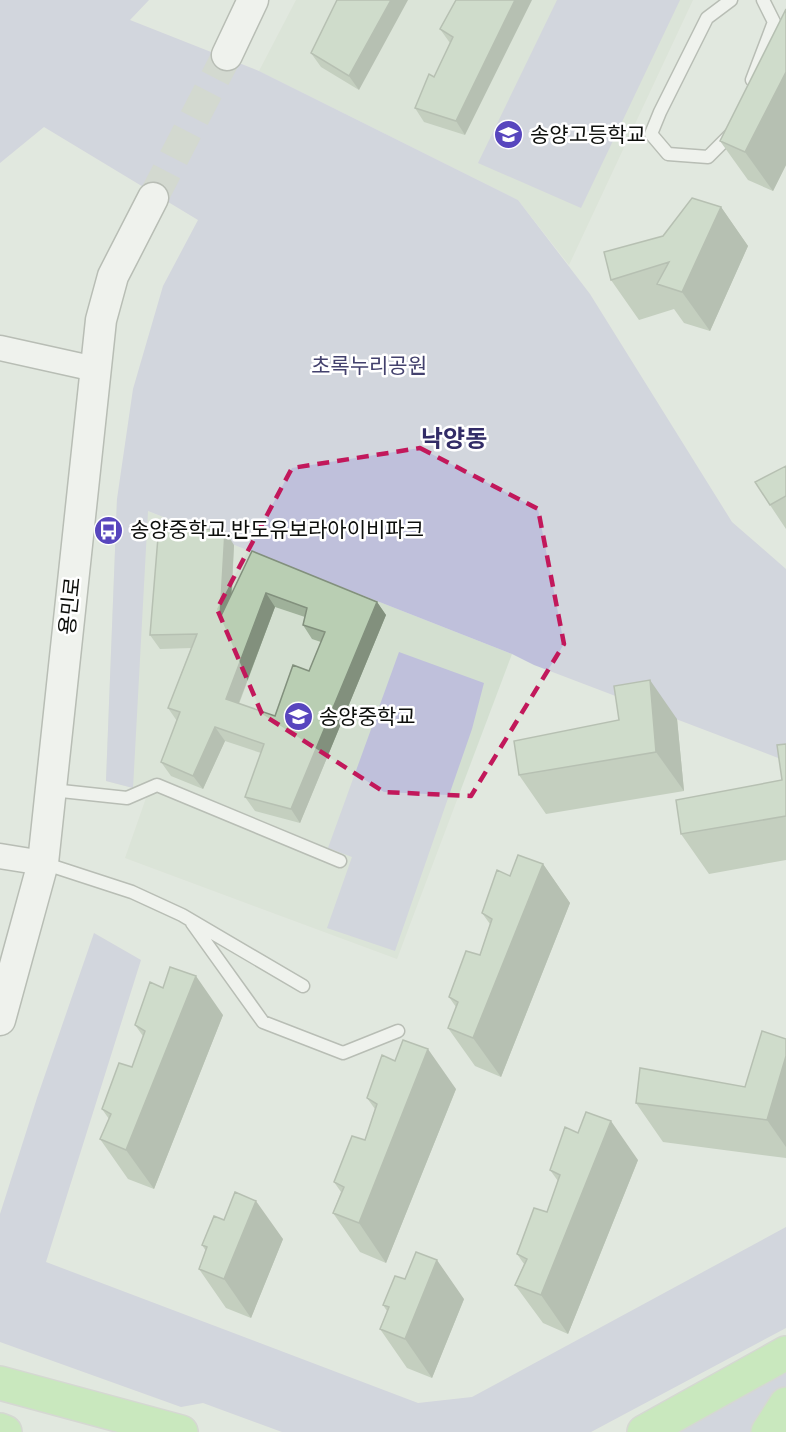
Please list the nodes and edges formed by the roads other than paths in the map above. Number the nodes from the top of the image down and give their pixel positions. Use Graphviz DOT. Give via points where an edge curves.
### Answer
graph roads {
  1 [pos="253,0"];
  2 [pos="731,0"];
  3 [pos="763,0"];
  4 [pos="227,55"];
  5 [pos="748,89"];
  6 [pos="736,122"];
  7 [pos="153,198"];
  8 [pos="0,348"];
  9 [pos="95,369"];
  10 [pos="51,790"];
  11 [pos="0,856"];
  12 [pos="340,861"];
  13 [pos="43,864"];
  14 [pos="190,920"];
  15 [pos="303,986"];
  16 [pos="0,1020"];
  17 [pos="398,1031"];
  18 [pos="786,1353"];
  19 [pos="0,1383"];
  20 [pos="786,1404"];
  21 [pos="0,1430"];
  22 [pos="163,1431"];
  23 [pos="5,1432"];
  24 [pos="644,1432"];
  25 [pos="768,1432"];
  1 -- 4 [label="street"];
  2 -- 6 [label="lane" via="707,18 651,134 668,154 708,157 732,133"];
  3 -- 5 [label="lane" via="774,22"];
  7 -- 9 [label="street, 용민로" via="112,276"];
  8 -- 9 [label="street"];
  9 -- 10 [label="street, 용민로"];
  10 -- 12 [label="lane" via="127,798 157,785"];
  10 -- 13 [label="street, 용민로"];
  11 -- 13 [label="street"];
  13 -- 14 [label="lane" via="132,892"];
  13 -- 16 [label="street, 용민로"];
  14 -- 15 [label="lane"];
  14 -- 17 [label="lane" via="263,1022 343,1053"];
  18 -- 24 [label="highway"];
  19 -- 22 [label="highway"];
  20 -- 25 [label="highway"];
  21 -- 23 [label="highway"];
}
